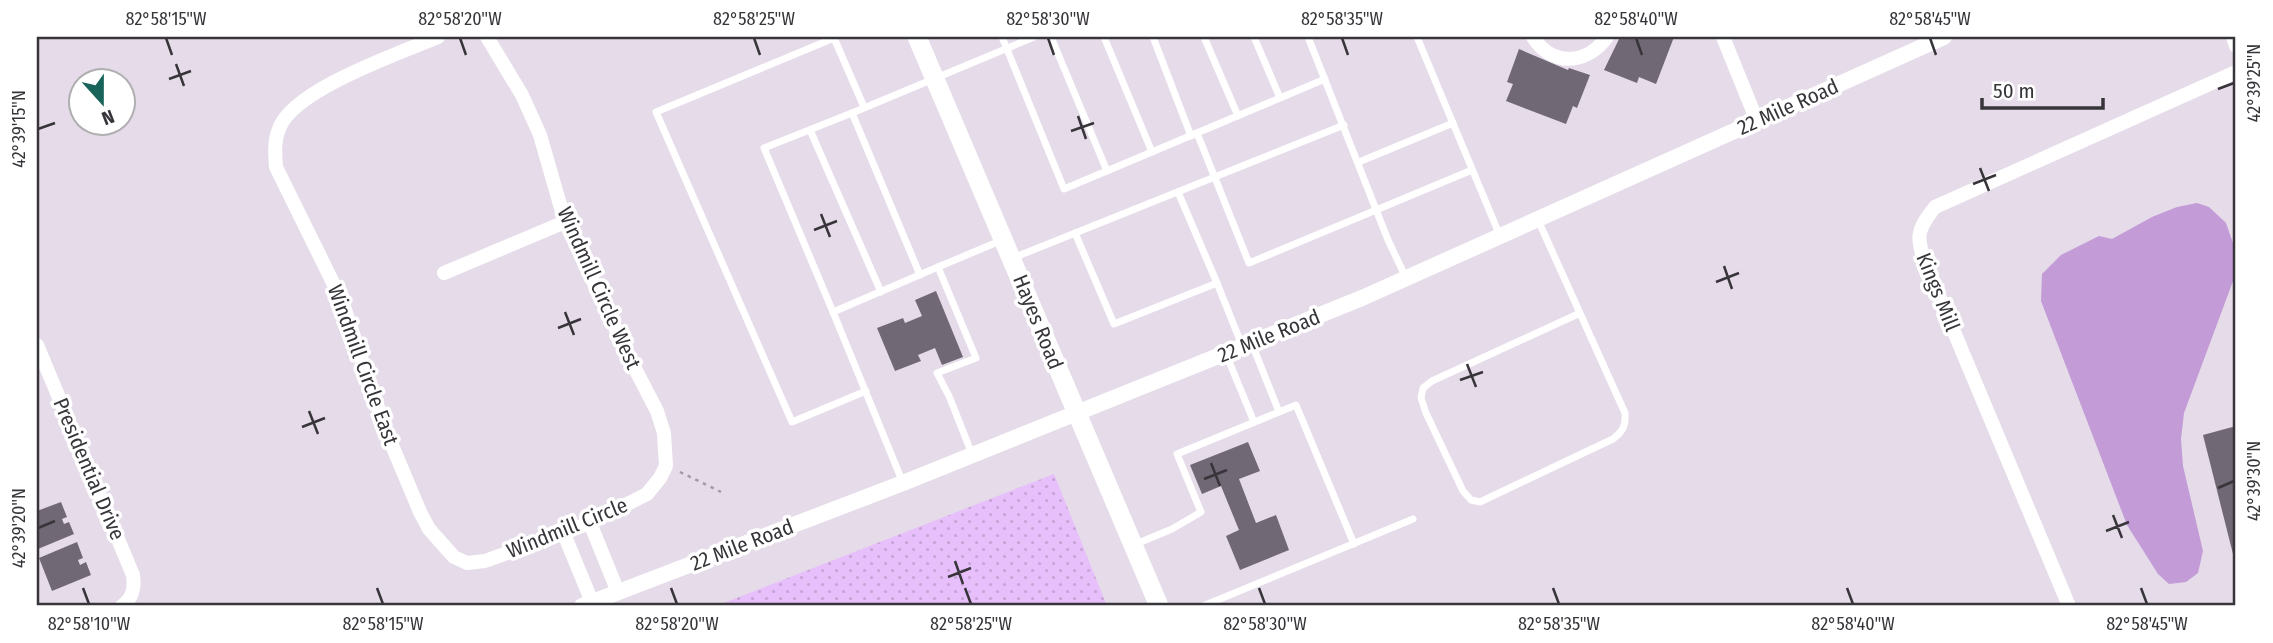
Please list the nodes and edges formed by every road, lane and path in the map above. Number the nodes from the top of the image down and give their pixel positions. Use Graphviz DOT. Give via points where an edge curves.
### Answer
graph roads {
  1 [pos="438,37"];
  2 [pos="488,37"];
  3 [pos="918,37"];
  4 [pos="1002,37"];
  5 [pos="1034,37"];
  6 [pos="1051,37"];
  7 [pos="1104,37"];
  8 [pos="1153,37"];
  9 [pos="1204,37"];
  10 [pos="1254,37"];
  11 [pos="1308,37"];
  12 [pos="1417,37"];
  13 [pos="1533,37"];
  14 [pos="1607,37"];
  15 [pos="1723,37"];
  16 [pos="1944,37"];
  17 [pos="2233,37"];
  18 [pos="2236,46"];
  19 [pos="1006,48"];
  20 [pos="2236,72"];
  21 [pos="934,77"];
  22 [pos="1325,79"];
  23 [pos="1280,99"];
  24 [pos="864,107"];
  25 [pos="852,113"];
  26 [pos="1238,116"];
  27 [pos="1757,121"];
  28 [pos="1453,123"];
  29 [pos="1344,125"];
  30 [pos="810,130"];
  31 [pos="1194,135"];
  32 [pos="1152,152"];
  33 [pos="1359,162"];
  34 [pos="1472,170"];
  35 [pos="1107,171"];
  36 [pos="1214,176"];
  37 [pos="1178,192"];
  38 [pos="1377,208"];
  39 [pos="1538,220"];
  40 [pos="565,222"];
  41 [pos="1075,233"];
  42 [pos="1500,237"];
  43 [pos="1004,240"];
  44 [pos="1012,259"];
  45 [pos="938,267"];
  46 [pos="444,273"];
  47 [pos="920,275"];
  48 [pos="1406,279"];
  49 [pos="1217,284"];
  50 [pos="881,292"];
  51 [pos="834,312"];
  52 [pos="1578,314"];
  53 [pos="37,345"];
  54 [pos="1247,346"];
  55 [pos="1226,354"];
  56 [pos="866,391"];
  57 [pos="1279,412"];
  58 [pos="1076,414"];
  59 [pos="1254,422"];
  60 [pos="972,455"];
  61 [pos="666,466"];
  62 [pos="903,483"];
  63 [pos="721,492"];
  64 [pos="1413,519"];
  65 [pos="590,523"];
  66 [pos="564,534"];
  67 [pos="1354,544"];
  68 [pos="1132,545"];
  69 [pos="454,557"];
  70 [pos="618,592"];
  71 [pos="127,601"];
  72 [pos="587,604"];
  73 [pos="1158,606"];
  74 [pos="1203,606"];
  75 [pos="2069,606"];
  1 -- 69 [label="street, Windmill Circle East" via="310,95 279,127 275,147 276,167 342,301 386,431 420,512"];
  2 -- 40 [label="street, Windmill Circle West" via="540,135"];
  3 -- 21 [label="main road, Hayes Road"];
  4 -- 19 [label="lane"];
  5 -- 19 [label="lane"];
  6 -- 35 [label="lane"];
  7 -- 32 [label="lane"];
  8 -- 31 [label="lane"];
  9 -- 26 [label="lane"];
  10 -- 23 [label="lane"];
  11 -- 22 [label="lane"];
  12 -- 28 [label="lane"];
  13 -- 14 [label="street" via="1549,54 1568,59 1584,57"];
  15 -- 27 [label="street"];
  16 -- 27 [label="street, 22 Mile Road"];
  17 -- 18 [label="street"];
  19 -- 21 [label="lane"];
  19 -- 35 [label="lane" via="1064,189"];
  20 -- 75 [label="street, Kings Mill" via="1935,207 1923,222 1918,242 1926,265"];
  21 -- 24 [label="lane"];
  21 -- 43 [label="main road, Hayes Road"];
  22 -- 23 [label="lane"];
  22 -- 29 [label="lane"];
  23 -- 26 [label="lane"];
  24 -- 25 [label="lane"];
  24 -- 56 [label="lane" via="834,38 656,112 792,422"];
  25 -- 30 [label="lane"];
  25 -- 47 [label="lane"];
  26 -- 31 [label="lane"];
  27 -- 39 [label="street, 22 Mile Road"];
  28 -- 33 [label="lane"];
  28 -- 34 [label="lane"];
  29 -- 33 [label="lane"];
  29 -- 36 [label="lane"];
  30 -- 50 [label="lane"];
  30 -- 51 [label="lane" via="764,148"];
  31 -- 32 [label="lane"];
  31 -- 36 [label="lane"];
  32 -- 35 [label="lane"];
  33 -- 38 [label="lane"];
  34 -- 38 [label="lane"];
  34 -- 42 [label="lane"];
  36 -- 37 [label="lane"];
  36 -- 38 [label="lane" via="1250,264"];
  37 -- 41 [label="lane"];
  37 -- 49 [label="lane"];
  38 -- 48 [label="lane"];
  39 -- 42 [label="street, 22 Mile Road"];
  39 -- 52 [label="lane"];
  40 -- 46 [label="street"];
  40 -- 61 [label="street, Windmill Circle West" via="657,411"];
  41 -- 44 [label="lane"];
  41 -- 49 [label="lane" via="1114,324"];
  42 -- 48 [label="street, 22 Mile Road"];
  43 -- 44 [label="main road, Hayes Road"];
  43 -- 45 [label="lane"];
  44 -- 58 [label="main road, Hayes Road"];
  45 -- 47 [label="lane"];
  45 -- 60 [label="lane" via="976,358 937,373"];
  47 -- 50 [label="lane"];
  48 -- 54 [label="street, 22 Mile Road"];
  49 -- 54 [label="lane"];
  50 -- 51 [label="lane"];
  51 -- 56 [label="lane"];
  52 -- 52 [label="lane" via="1625,413 1622,432 1480,502 1471,500 1426,412 1423,388"];
  53 -- 71 [label="street, Presidential Drive" via="133,575 135,585"];
  54 -- 55 [label="street, 22 Mile Road"];
  54 -- 57 [label="lane"];
  55 -- 58 [label="street, 22 Mile Road"];
  55 -- 59 [label="lane"];
  56 -- 62 [label="lane"];
  57 -- 59 [label="lane"];
  57 -- 67 [label="lane" via="1296,405"];
  58 -- 60 [label="street, 22 Mile Road"];
  58 -- 68 [label="main road, Hayes Road"];
  59 -- 68 [label="lane" via="1177,454 1201,512"];
  60 -- 62 [label="street, 22 Mile Road"];
  61 -- 63 [label="path"];
  61 -- 65 [label="street, Windmill Circle" via="647,494"];
  62 -- 70 [label="street, 22 Mile Road"];
  64 -- 67 [label="lane"];
  65 -- 66 [label="street, Windmill Circle"];
  65 -- 70 [label="street"];
  66 -- 69 [label="street, Windmill Circle" via="485,561 467,563"];
  66 -- 72 [label="street"];
  67 -- 74 [label="lane"];
  68 -- 73 [label="main road, Hayes Road"];
  70 -- 72 [label="street, 22 Mile Road"];
}
